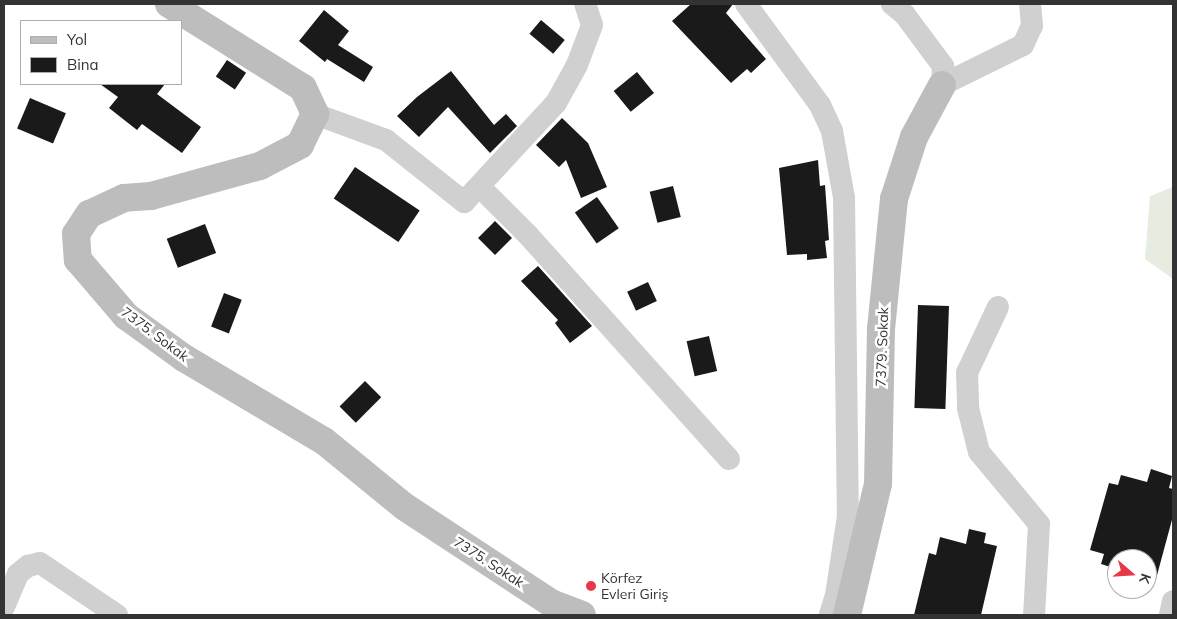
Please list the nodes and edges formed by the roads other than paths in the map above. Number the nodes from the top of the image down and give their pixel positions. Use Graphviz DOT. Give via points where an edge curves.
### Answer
graph roads {
  1 [pos="169,4"];
  2 [pos="585,4"];
  3 [pos="746,4"];
  4 [pos="892,4"];
  5 [pos="1030,4"];
  6 [pos="942,85"];
  7 [pos="315,114"];
  8 [pos="480,187"];
  9 [pos="998,307"];
  10 [pos="730,459"];
  11 [pos="1173,602"];
  12 [pos="4,607"];
  13 [pos="117,615"];
  14 [pos="582,615"];
  15 [pos="830,615"];
  16 [pos="847,615"];
  17 [pos="1034,615"];
  18 [pos="1170,615"];
  1 -- 7 [label="street" via="303,88"];
  2 -- 8 [label="street" via="592,24 577,65 556,103"];
  3 -- 15 [label="street" via="820,105 832,131 844,198 848,516"];
  4 -- 6 [label="street" via="905,15 943,66"];
  5 -- 6 [label="street" via="1032,26 1023,45"];
  6 -- 16 [label="street, 7379. Sokak" via="914,138 894,199 881,329 878,484"];
  7 -- 8 [label="street" via="386,140 464,202"];
  7 -- 14 [label="street, 7375. Sokak" via="300,145 260,166 151,196 124,198 90,214 76,234 78,260 126,316 184,358 324,441 405,507 543,598"];
  8 -- 10 [label="street" via="528,235"];
  9 -- 17 [label="street" via="967,373 968,408 979,452 1039,524"];
  11 -- 18 [label="street"];
  12 -- 13 [label="street" via="18,574 28,566 40,563"];
}
